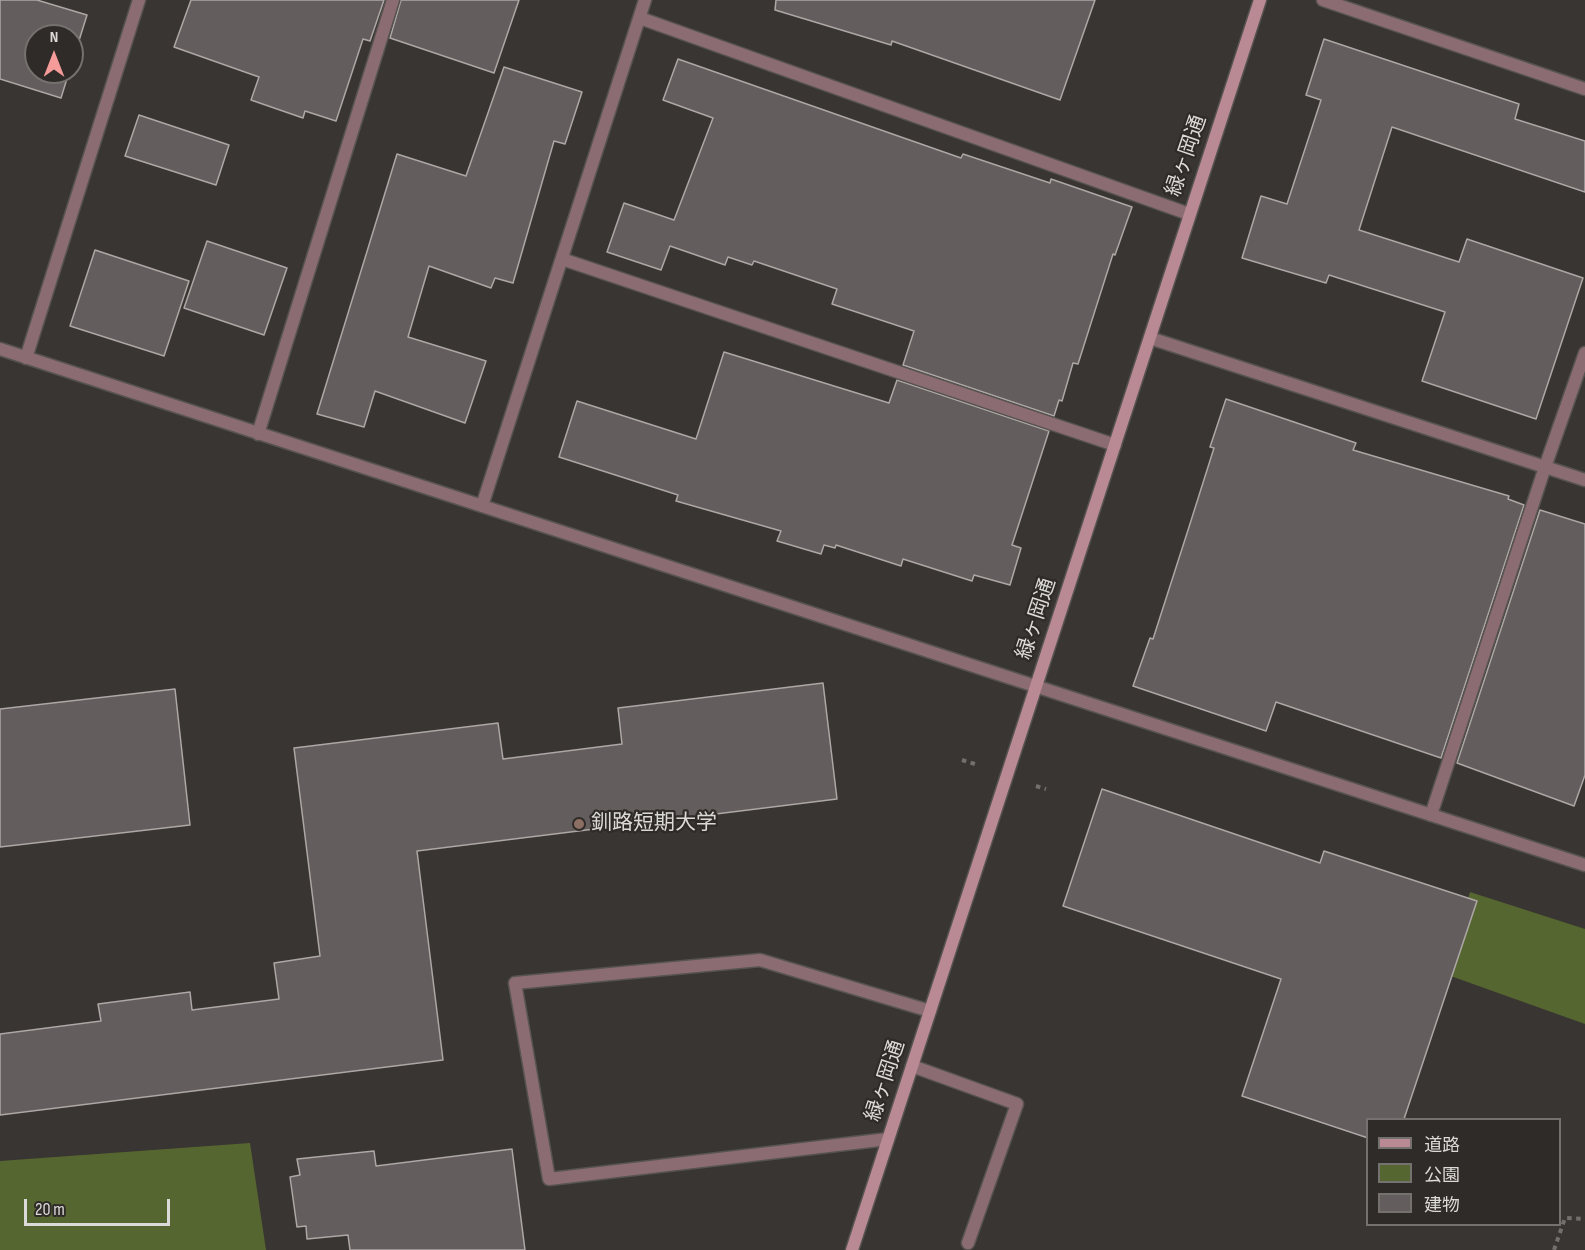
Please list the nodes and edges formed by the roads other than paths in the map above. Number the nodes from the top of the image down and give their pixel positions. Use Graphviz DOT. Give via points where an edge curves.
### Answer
graph roads {
  1 [pos="138,0"];
  2 [pos="393,0"];
  3 [pos="645,0"];
  4 [pos="1260,0"];
  5 [pos="1323,0"];
  6 [pos="640,18"];
  7 [pos="1585,89"];
  8 [pos="1188,214"];
  9 [pos="562,259"];
  10 [pos="1149,338"];
  11 [pos="0,350"];
  12 [pos="1585,353"];
  13 [pos="26,358"];
  14 [pos="258,434"];
  15 [pos="1115,445"];
  16 [pos="1545,467"];
  17 [pos="1585,480"];
  18 [pos="482,506"];
  19 [pos="1035,686"];
  20 [pos="1431,815"];
  21 [pos="1585,866"];
  22 [pos="930,1011"];
  23 [pos="912,1066"];
  24 [pos="888,1139"];
  25 [pos="968,1243"];
  26 [pos="852,1250"];
  1 -- 13 [label="street"];
  2 -- 14 [label="street"];
  3 -- 6 [label="street"];
  4 -- 8 [label="street, 緑ヶ岡通"];
  5 -- 7 [label="street"];
  6 -- 8 [label="street"];
  6 -- 9 [label="street"];
  8 -- 10 [label="street, 緑ヶ岡通"];
  9 -- 15 [label="street"];
  9 -- 18 [label="street"];
  10 -- 15 [label="street, 緑ヶ岡通"];
  10 -- 16 [label="street"];
  11 -- 13 [label="street"];
  12 -- 16 [label="street"];
  13 -- 14 [label="street"];
  14 -- 18 [label="street"];
  15 -- 19 [label="street, 緑ヶ岡通"];
  16 -- 17 [label="street"];
  16 -- 20 [label="street"];
  18 -- 19 [label="street"];
  19 -- 20 [label="street"];
  19 -- 22 [label="street, 緑ヶ岡通"];
  20 -- 21 [label="street"];
  22 -- 23 [label="street, 緑ヶ岡通"];
  22 -- 24 [label="street" via="760,960 515,983 549,1179"];
  23 -- 24 [label="street, 緑ヶ岡通"];
  23 -- 25 [label="street" via="1017,1104"];
  24 -- 26 [label="street, 緑ヶ岡通"];
}
